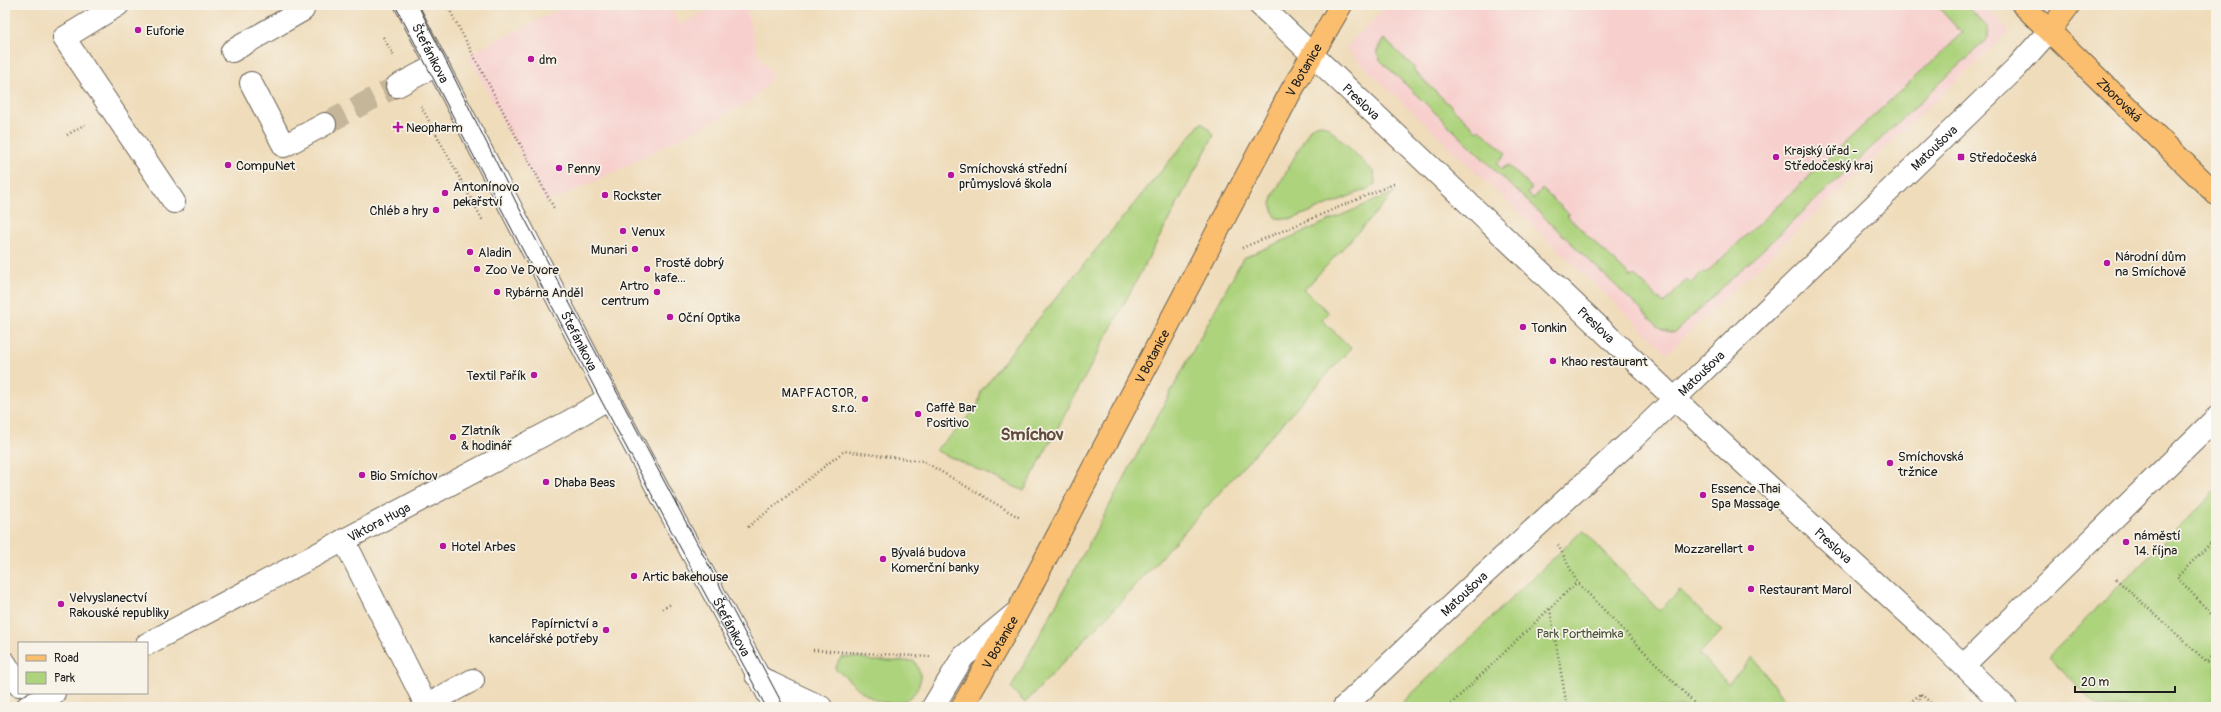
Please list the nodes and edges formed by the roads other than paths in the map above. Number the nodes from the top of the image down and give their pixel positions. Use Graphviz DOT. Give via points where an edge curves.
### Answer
graph roads {
  1 [pos="118,5"];
  2 [pos="406,5"];
  3 [pos="1260,5"];
  4 [pos="1341,5"];
  5 [pos="2023,5"];
  6 [pos="2069,5"];
  7 [pos="303,10"];
  8 [pos="2050,30"];
  9 [pos="232,51"];
  10 [pos="1313,55"];
  11 [pos="437,65"];
  12 [pos="251,83"];
  13 [pos="402,84"];
  14 [pos="325,124"];
  15 [pos="2216,194"];
  16 [pos="174,202"];
  17 [pos="609,398"];
  18 [pos="1674,399"];
  19 [pos="2216,418"];
  20 [pos="344,540"];
  21 [pos="1018,611"];
  22 [pos="148,643"];
  23 [pos="5,663"];
  24 [pos="1964,665"];
  25 [pos="756,674"];
  26 [pos="473,680"];
  27 [pos="18,683"];
  28 [pos="52,694"];
  29 [pos="29,703"];
  30 [pos="775,707"];
  31 [pos="821,707"];
  32 [pos="933,707"];
  33 [pos="962,707"];
  34 [pos="1344,707"];
  35 [pos="2006,707"];
  1 -- 16 [label="street" via="64,38"];
  2 -- 11 [label="street, Štefánikova"];
  3 -- 10 [label="street, Preslova"];
  4 -- 10 [label="main road, V Botanice"];
  5 -- 8 [label="main road, Zborovská"];
  6 -- 8 [label="main road"];
  7 -- 9 [label="street"];
  8 -- 15 [label="main road, Zborovská"];
  8 -- 18 [label="street, Matoušova" via="2016,68"];
  10 -- 18 [label="street, Preslova"];
  10 -- 21 [label="main road, V Botanice" via="1290,93"];
  11 -- 13 [label="street"];
  11 -- 17 [label="street, Štefánikova"];
  12 -- 14 [label="street" via="284,146"];
  17 -- 20 [label="street, Viktora Huga"];
  17 -- 25 [label="street, Štefánikova"];
  18 -- 24 [label="street, Preslova"];
  18 -- 34 [label="street, Matoušova"];
  19 -- 24 [label="street"];
  20 -- 22 [label="street, Viktora Huga"];
  20 -- 26 [label="street" via="426,705"];
  21 -- 32 [label="street" via="963,657"];
  21 -- 33 [label="main road, V Botanice"];
  23 -- 27 [label="street"];
  24 -- 35 [label="street, Preslova"];
  25 -- 30 [label="street, Štefánikova"];
  25 -- 31 [label="street"];
  28 -- 29 [label="street"];
}
